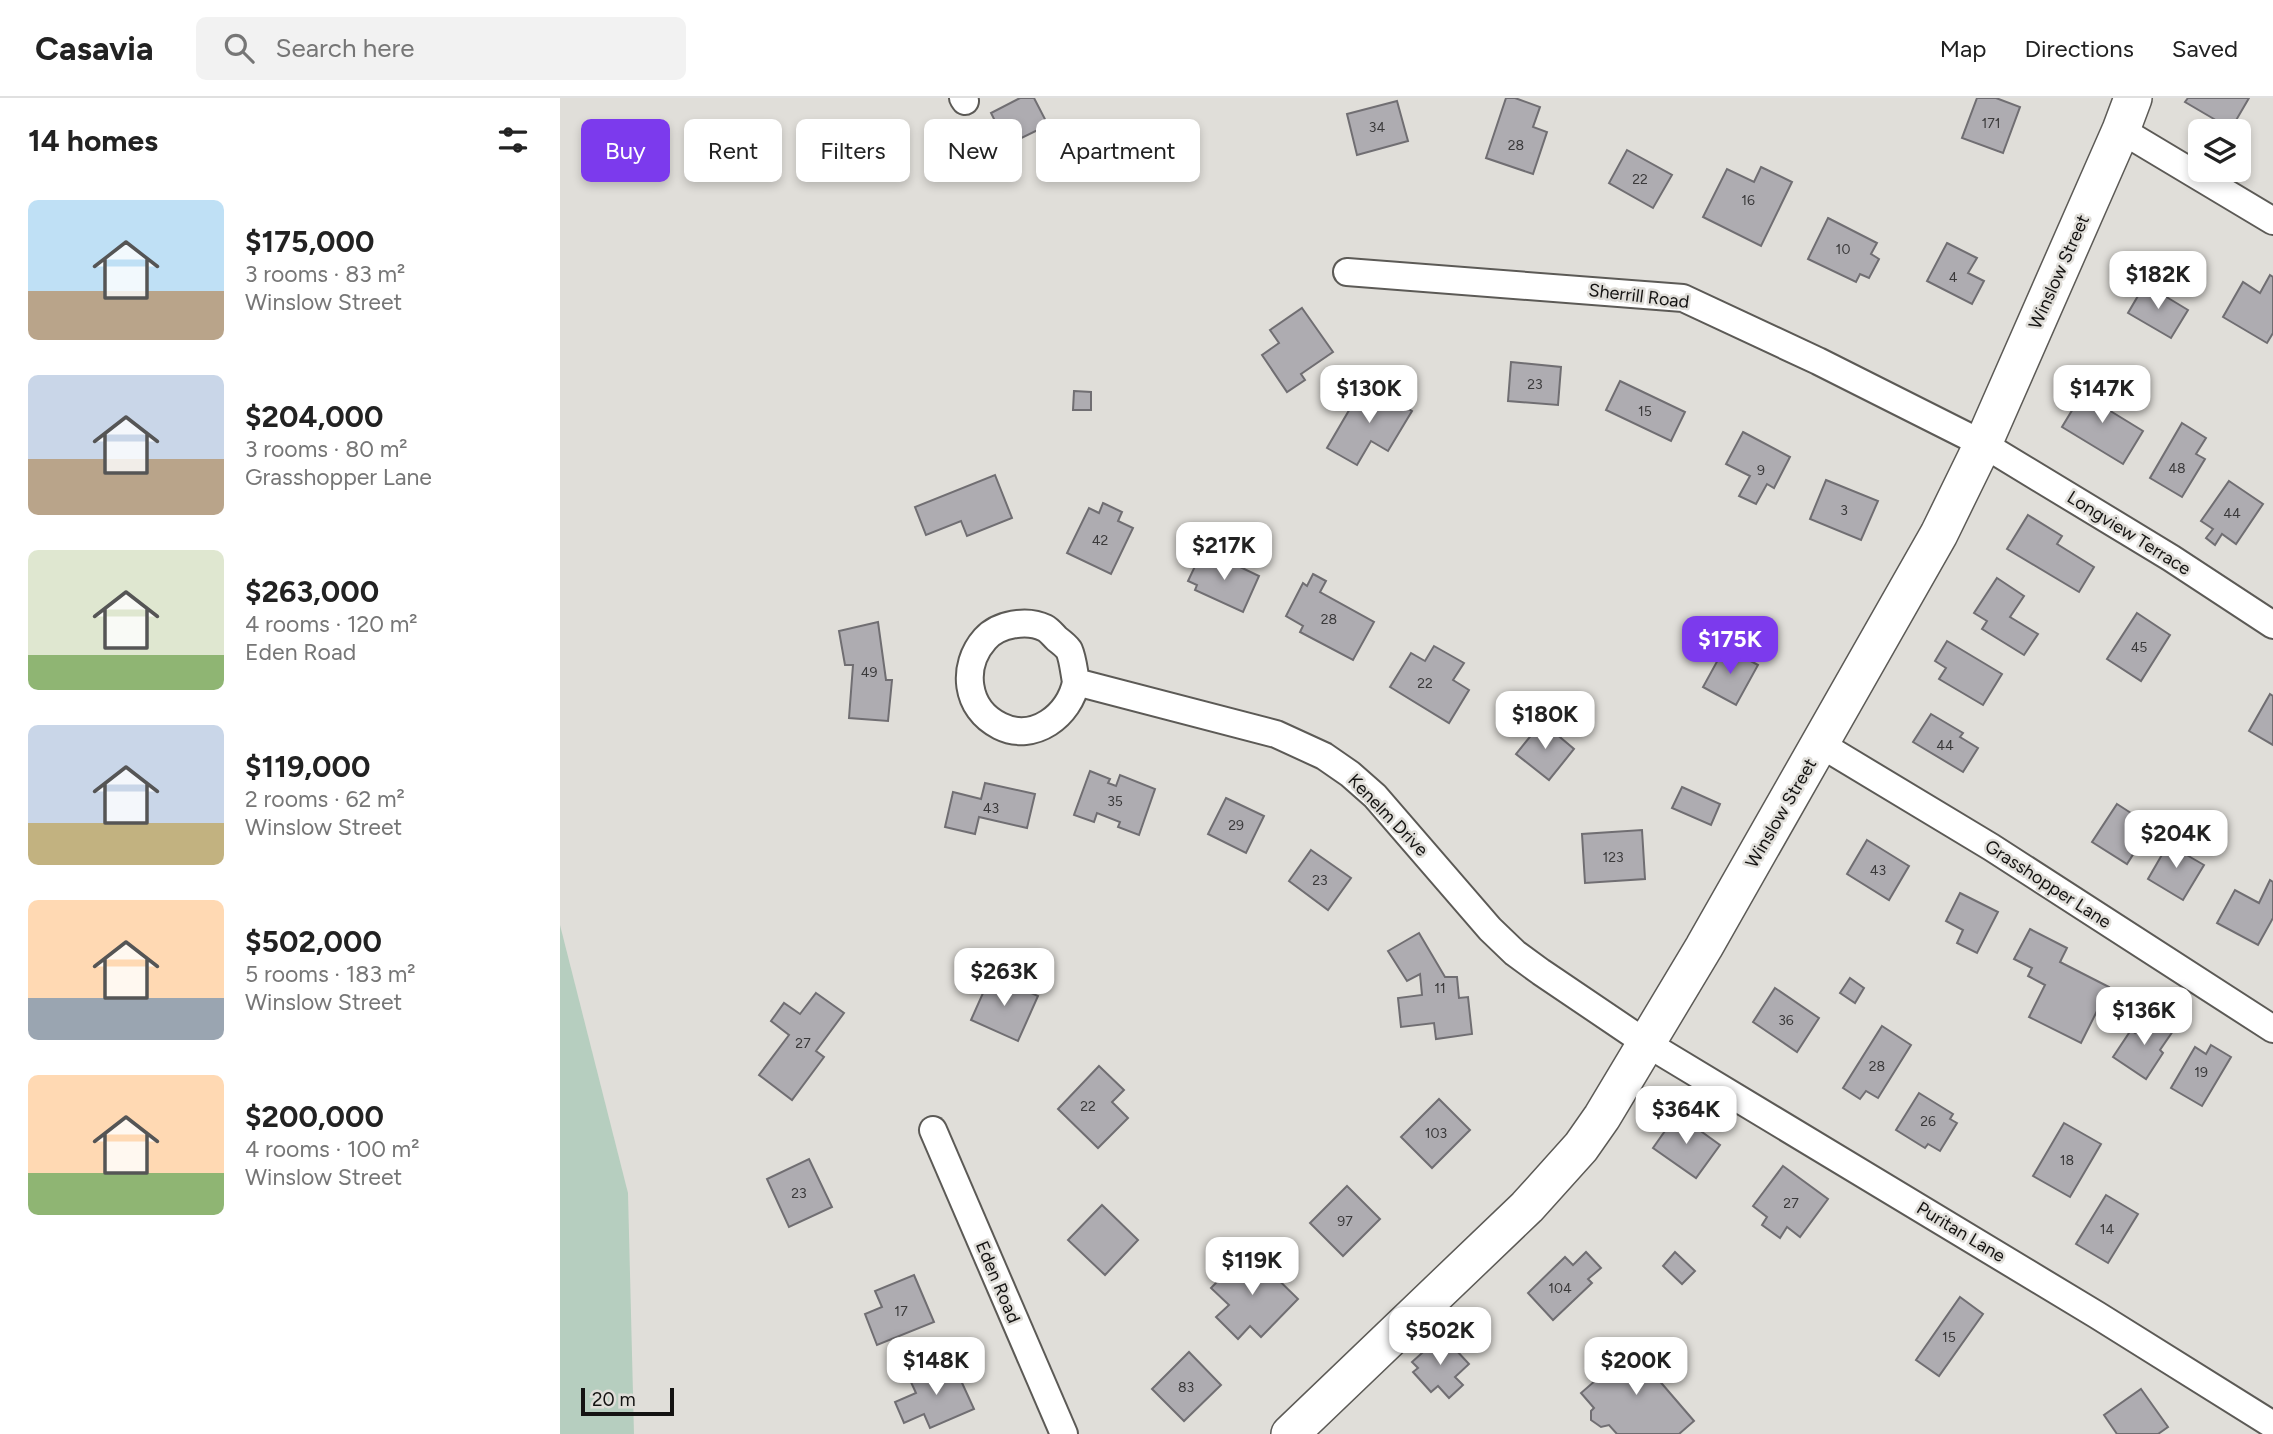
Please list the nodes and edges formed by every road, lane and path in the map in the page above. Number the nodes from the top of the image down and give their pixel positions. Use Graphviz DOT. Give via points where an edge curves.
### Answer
graph roads {
  1 [pos="2127,114"];
  2 [pos="2273,221"];
  3 [pos="1346,272"];
  4 [pos="1983,444"];
  5 [pos="2273,625"];
  6 [pos="1076,682"];
  7 [pos="1820,744"];
  8 [pos="2273,1029"];
  9 [pos="1646,1043"];
  10 [pos="933,1130"];
  11 [pos="2273,1425"];
  12 [pos="1063,1434"];
  13 [pos="1290,1434"];
  1 -- 2 [label="street"];
  1 -- 4 [label="street, Winslow Street"];
  3 -- 4 [label="street, Sherrill Road" via="1683,298"];
  4 -- 5 [label="street, Longview Terrace"];
  4 -- 7 [label="street, Winslow Street" via="1939,534"];
  6 -- 6 [label="street" via="1068,649 1046,629 1029,624 1005,626 987,636 973,654 968,682 978,708 1000,726 1022,731 1050,723 1068,705"];
  6 -- 9 [label="street, Kenelm Drive" via="1276,734 1324,756 1375,796 1515,953"];
  7 -- 8 [label="street, Grasshopper Lane" via="1992,848"];
  7 -- 9 [label="street, Winslow Street"];
  9 -- 11 [label="street, Puritan Lane"];
  9 -- 13 [label="street, Winslow Street" via="1581,1147 1536,1197"];
  10 -- 12 [label="street, Eden Road"];
}
